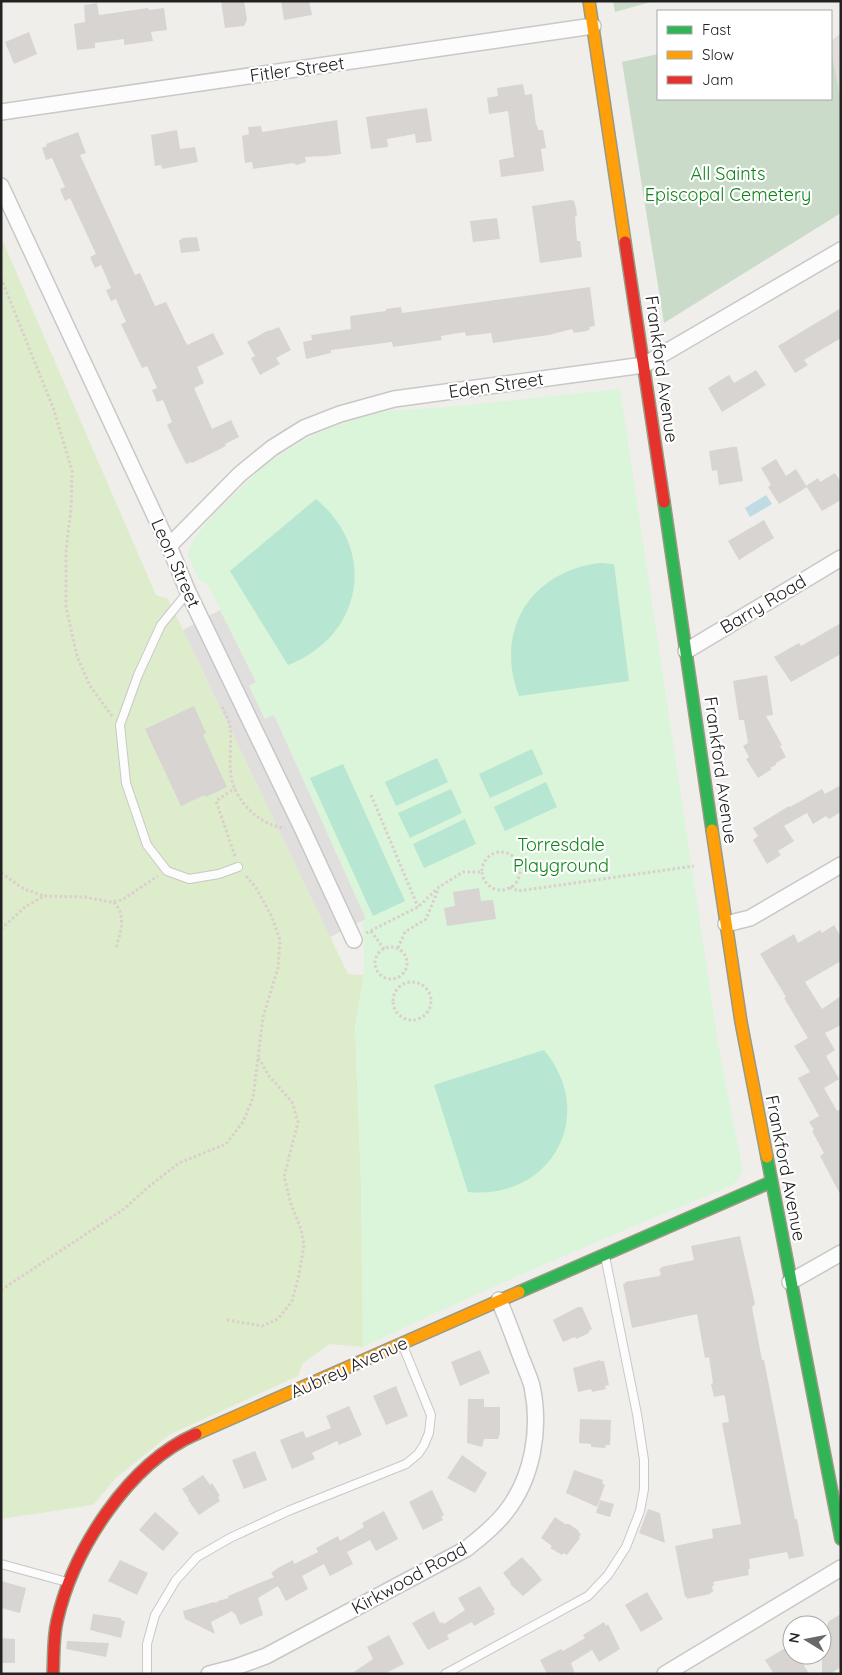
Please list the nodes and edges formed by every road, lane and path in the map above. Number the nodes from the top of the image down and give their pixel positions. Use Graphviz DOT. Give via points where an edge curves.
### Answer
graph roads {
  1 [pos="589,1"];
  2 [pos="593,26"];
  3 [pos="1,112"];
  4 [pos="1,186"];
  5 [pos="841,250"];
  6 [pos="1,278"];
  7 [pos="644,365"];
  8 [pos="169,546"];
  9 [pos="841,558"];
  10 [pos="188,592"];
  11 [pos="686,651"];
  12 [pos="222,708"];
  13 [pos="120,725"];
  14 [pos="235,788"];
  15 [pos="371,795"];
  16 [pos="302,828"];
  17 [pos="841,865"];
  18 [pos="694,866"];
  19 [pos="238,867"];
  20 [pos="167,871"];
  21 [pos="482,872"];
  22 [pos="1,873"];
  23 [pos="439,887"];
  24 [pos="510,887"];
  25 [pos="44,896"];
  26 [pos="113,901"];
  27 [pos="418,907"];
  28 [pos="726,924"];
  29 [pos="1,929"];
  30 [pos="371,931"];
  31 [pos="354,940"];
  32 [pos="398,948"];
  33 [pos="116,949"];
  34 [pos="384,949"];
  35 [pos="397,977"];
  36 [pos="404,984"];
  37 [pos="258,1056"];
  38 [pos="771,1182"];
  39 [pos="841,1253"];
  40 [pos="605,1254"];
  41 [pos="790,1282"];
  42 [pos="1,1290"];
  43 [pos="499,1300"];
  44 [pos="227,1320"];
  45 [pos="402,1343"];
  46 [pos="841,1539"];
  47 [pos="1,1564"];
  48 [pos="841,1568"];
  49 [pos="69,1583"];
  50 [pos="671,1672"];
  51 [pos="53,1674"];
  52 [pos="148,1674"];
  53 [pos="209,1674"];
  54 [pos="445,1674"];
  1 -- 2 [label="main road, Frankford Avenue"];
  2 -- 3 [label="street, Fitler Street"];
  2 -- 7 [label="main road, Frankford Avenue"];
  4 -- 8 [label="street, Leon Street"];
  5 -- 7 [label="street, Eden Street"];
  6 -- 13 [label="path" via="54,410 72,471 66,550 66,607 77,656 90,686"];
  7 -- 8 [label="street, Eden Street" via="394,399 340,414 304,428 272,448 240,474"];
  7 -- 11 [label="main road, Frankford Avenue"];
  8 -- 10 [label="street, Leon Street"];
  9 -- 11 [label="street, Barry Road"];
  10 -- 13 [label="lane" via="161,625"];
  10 -- 16 [label="street, Leon Street"];
  11 -- 28 [label="main road, Frankford Avenue"];
  12 -- 14 [label="path" via="230,724"];
  13 -- 20 [label="lane" via="126,783 147,845"];
  14 -- 16 [label="path" via="256,816 282,828"];
  14 -- 19 [label="path" via="216,800"];
  15 -- 27 [label="path"];
  16 -- 31 [label="street, Leon Street"];
  17 -- 28 [label="street" via="750,918"];
  18 -- 24 [label="path" via="518,891"];
  19 -- 20 [label="lane" via="189,880"];
  19 -- 37 [label="path" via="255,886 280,940 278,968 263,1016"];
  20 -- 26 [label="path" via="122,900"];
  21 -- 23 [label="path" via="463,872"];
  21 -- 24 [label="path" via="492,888"];
  21 -- 24 [label="path" via="489,856 500,852 512,855 520,872"];
  22 -- 25 [label="path"];
  23 -- 27 [label="path"];
  23 -- 32 [label="path" via="426,919 405,932"];
  25 -- 26 [label="path"];
  25 -- 29 [label="path" via="25,907"];
  26 -- 33 [label="path" via="120,908 122,922"];
  27 -- 30 [label="path"];
  28 -- 38 [label="main road, Frankford Avenue" via="745,1050"];
  30 -- 31 [label="path"];
  30 -- 34 [label="path"];
  32 -- 34 [label="path"];
  32 -- 35 [label="path" via="405,955 406,965"];
  34 -- 35 [label="path" via="376,961 378,971 386,978"];
  35 -- 36 [label="path"];
  36 -- 36 [label="path" via="393,998 395,1010 410,1020 422,1016 429,1007 429,994 422,985"];
  37 -- 42 [label="path" via="253,1098 243,1122 226,1144 179,1163 124,1209"];
  37 -- 44 [label="path" via="269,1076 292,1102 298,1122 284,1177 304,1245 292,1301 278,1319 262,1326"];
  38 -- 40 [label="main road, Aubrey Avenue"];
  38 -- 41 [label="main road, Frankford Avenue"];
  39 -- 41 [label="street"];
  40 -- 43 [label="main road, Aubrey Avenue"];
  40 -- 54 [label="lane" via="644,1460 640,1511 626,1548 608,1575 588,1596"];
  41 -- 46 [label="main road, Frankford Avenue"];
  43 -- 45 [label="main road, Aubrey Avenue"];
  43 -- 53 [label="street, Kirkwood Road" via="531,1385 536,1412 535,1441 528,1470 517,1496 505,1513 466,1549 266,1656"];
  45 -- 49 [label="main road, Aubrey Avenue" via="189,1437 165,1453 137,1476 102,1516"];
  45 -- 52 [label="lane" via="431,1415 429,1433 418,1454 406,1464 288,1511 197,1557 176,1580 155,1615 147,1644"];
  47 -- 49 [label="lane"];
  48 -- 50 [label="street"];
  49 -- 51 [label="main road, Aubrey Avenue" via="55,1631"];
}
